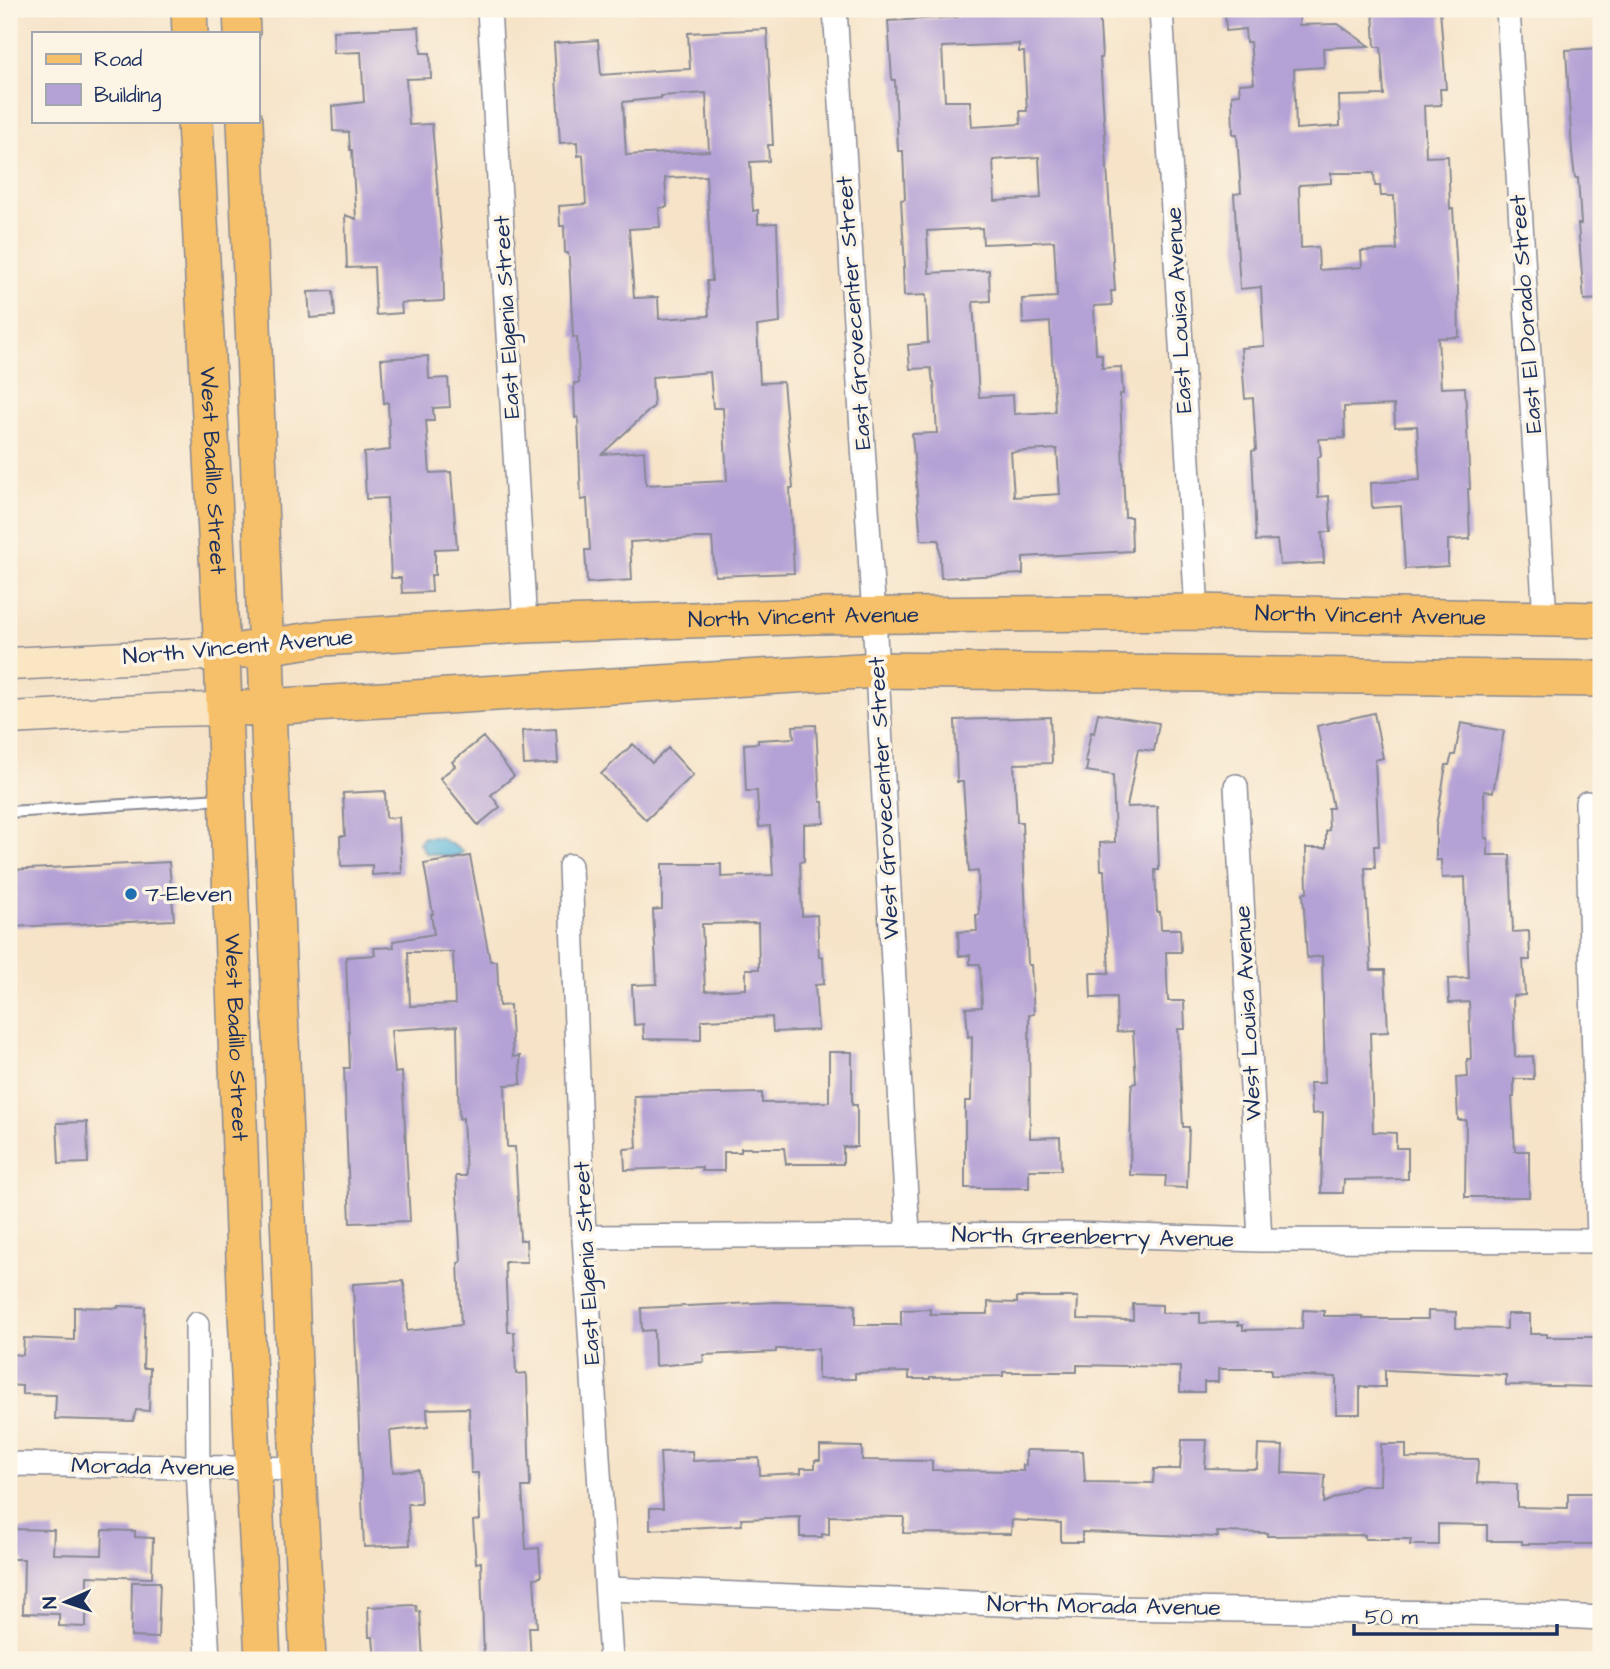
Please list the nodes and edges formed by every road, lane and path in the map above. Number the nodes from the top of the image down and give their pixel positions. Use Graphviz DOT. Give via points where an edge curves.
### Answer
graph roads {
  1 [pos="189,9"];
  2 [pos="241,9"];
  3 [pos="489,9"];
  4 [pos="835,9"];
  5 [pos="1161,9"];
  6 [pos="1508,9"];
  7 [pos="190,32"];
  8 [pos="242,32"];
  9 [pos="195,122"];
  10 [pos="246,122"];
  11 [pos="1197,612"];
  12 [pos="874,617"];
  13 [pos="1545,620"];
  14 [pos="1601,620"];
  15 [pos="525,625"];
  16 [pos="267,646"];
  17 [pos="222,653"];
  18 [pos="9,664"];
  19 [pos="877,670"];
  20 [pos="1601,679"];
  21 [pos="269,707"];
  22 [pos="224,709"];
  23 [pos="9,718"];
  24 [pos="1236,786"];
  25 [pos="228,799"];
  26 [pos="1587,803"];
  27 [pos="9,812"];
  28 [pos="570,866"];
  29 [pos="908,1234"];
  30 [pos="584,1237"];
  31 [pos="1260,1240"];
  32 [pos="1600,1241"];
  33 [pos="197,1324"];
  34 [pos="9,1464"];
  35 [pos="198,1468"];
  36 [pos="255,1469"];
  37 [pos="298,1469"];
  38 [pos="608,1589"];
  39 [pos="1601,1618"];
  40 [pos="208,1660"];
  41 [pos="263,1660"];
  42 [pos="308,1660"];
  43 [pos="611,1660"];
  1 -- 7 [label="main road"];
  2 -- 8 [label="main road"];
  3 -- 15 [label="street, East Elgenia Street"];
  4 -- 12 [label="street, East Grovecenter Street"];
  5 -- 11 [label="street, East Louisa Avenue"];
  6 -- 13 [label="street, East El Dorado Street"];
  9 -- 17 [label="main road, West Badillo Street"];
  10 -- 16 [label="main road, West Badillo Street"];
  11 -- 12 [label="main road, North Vincent Avenue"];
  11 -- 13 [label="main road, North Vincent Avenue"];
  12 -- 15 [label="main road, North Vincent Avenue"];
  12 -- 19 [label="street, West Grovecenter Street"];
  13 -- 14 [label="main road, North Vincent Avenue"];
  15 -- 16 [label="main road, North Vincent Avenue"];
  16 -- 17 [label="main road, North Vincent Avenue"];
  16 -- 21 [label="main road, West Badillo Street"];
  17 -- 18 [label="street, North Vincent Avenue"];
  17 -- 22 [label="main road, West Badillo Street"];
  19 -- 20 [label="main road"];
  19 -- 21 [label="main road"];
  19 -- 29 [label="street, West Grovecenter Street"];
  21 -- 22 [label="main road"];
  21 -- 37 [label="main road, West Badillo Street"];
  22 -- 23 [label="street"];
  22 -- 25 [label="main road, West Badillo Street"];
  24 -- 31 [label="street, West Louisa Avenue"];
  25 -- 27 [label="lane"];
  25 -- 36 [label="main road, West Badillo Street"];
  26 -- 32 [label="street"];
  28 -- 30 [label="street, East Elgenia Street"];
  29 -- 30 [label="street, North Greenberry Avenue"];
  29 -- 31 [label="street, North Greenberry Avenue"];
  30 -- 38 [label="street, East Elgenia Street"];
  31 -- 32 [label="street, North Greenberry Avenue"];
  33 -- 35 [label="street"];
  34 -- 35 [label="street, Morada Avenue"];
  35 -- 36 [label="street, Morada Avenue"];
  35 -- 40 [label="street"];
  36 -- 37 [label="street, Morada Avenue"];
  36 -- 41 [label="main road, West Badillo Street"];
  37 -- 42 [label="main road, West Badillo Street"];
  38 -- 39 [label="street, North Morada Avenue" via="1108,1608"];
  38 -- 43 [label="street, East Elgenia Street"];
}
